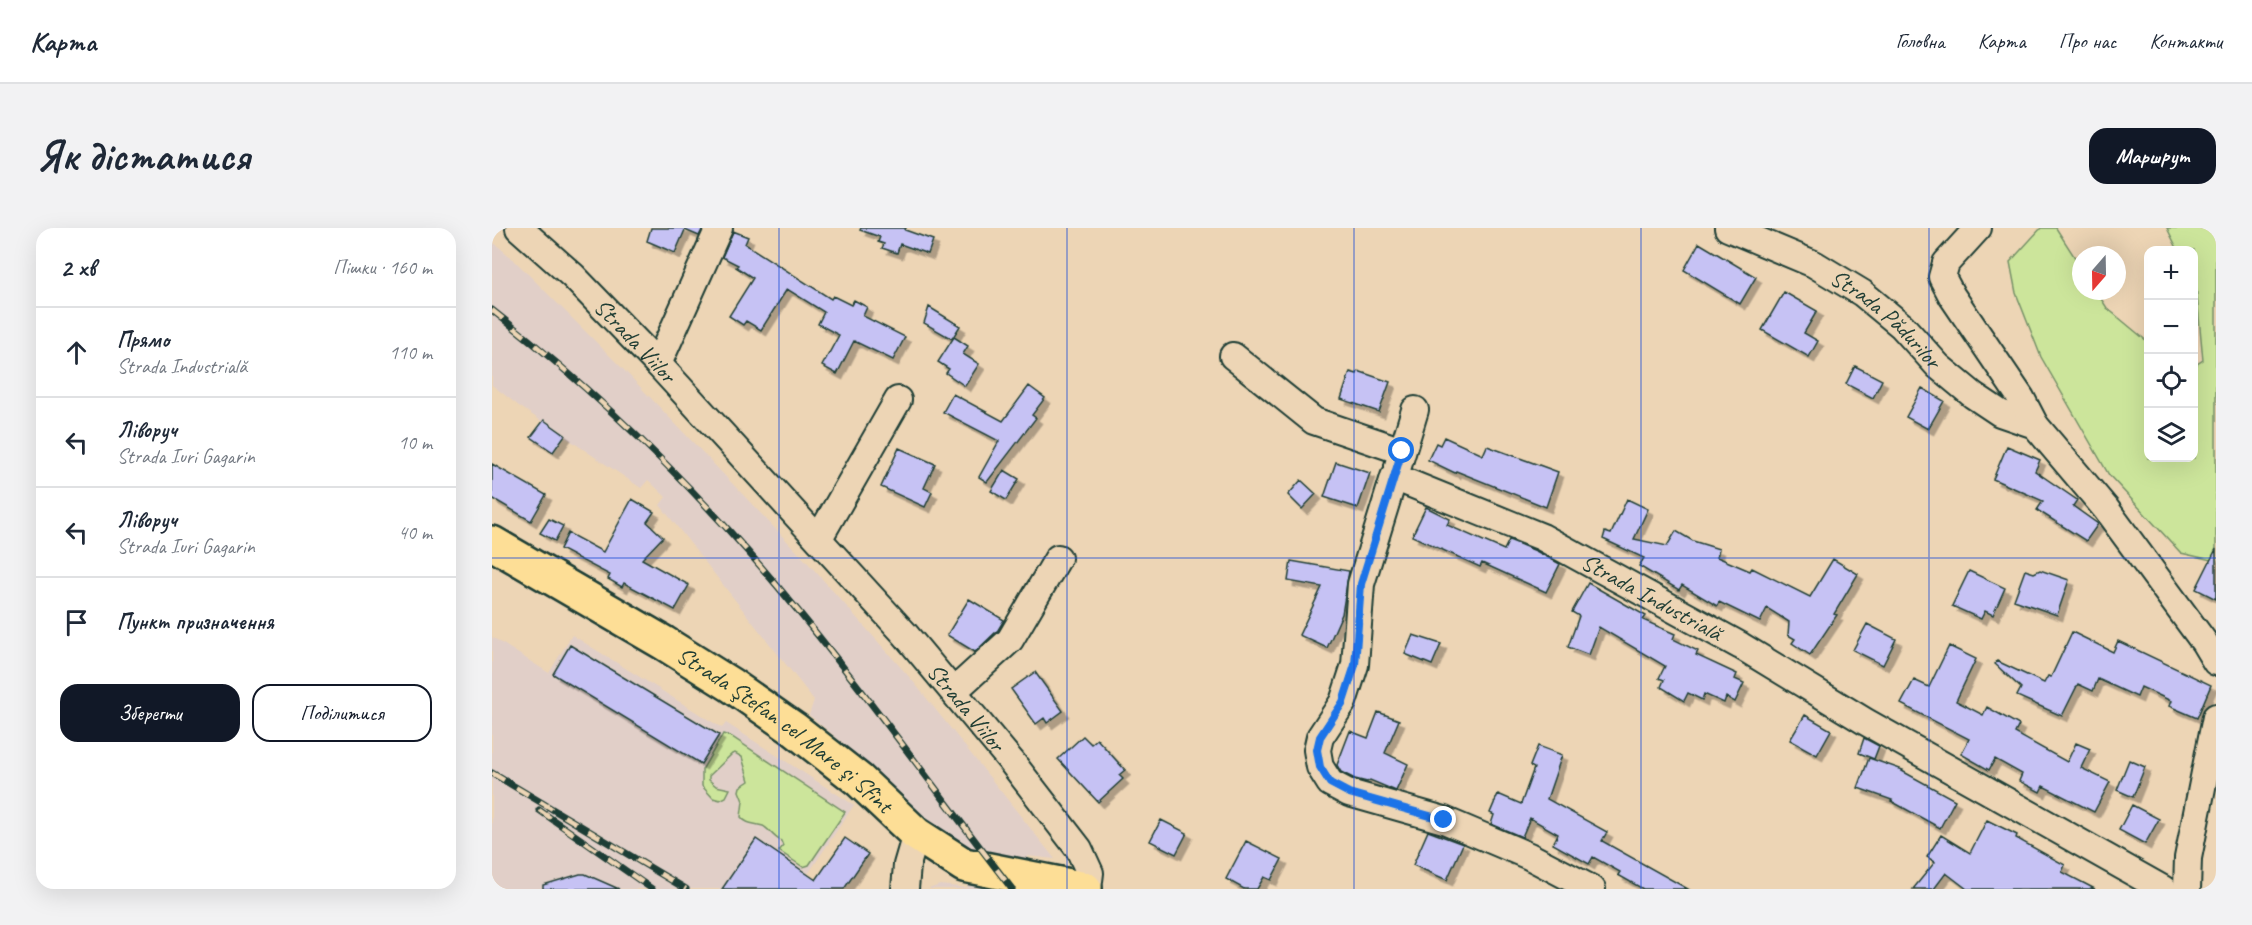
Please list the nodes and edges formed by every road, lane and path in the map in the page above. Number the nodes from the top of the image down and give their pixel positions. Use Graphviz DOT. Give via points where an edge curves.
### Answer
graph roads {
  1 [pos="519,228"];
  2 [pos="719,228"];
  3 [pos="1728,228"];
  4 [pos="1978,228"];
  5 [pos="1233,356"];
  6 [pos="658,364"];
  7 [pos="898,400"];
  8 [pos="1414,410"];
  9 [pos="2035,425"];
  10 [pos="1402,451"];
  11 [pos="1394,477"];
  12 [pos="819,538"];
  13 [pos="492,543"];
  14 [pos="1058,558"];
  15 [pos="2216,662"];
  16 [pos="954,691"];
  17 [pos="2216,717"];
  18 [pos="916,834"];
  19 [pos="905,889"];
  20 [pos="1087,889"];
  21 [pos="1592,889"];
  22 [pos="2163,889"];
  23 [pos="2187,889"];
  1 -- 6 [label="street, Strada Viilor" via="573,276"];
  2 -- 6 [label="street"];
  3 -- 9 [label="street, Strada Pădurilor" via="1814,264 1862,293 1973,395 2000,413"];
  4 -- 9 [label="street" via="1946,263 1942,277"];
  5 -- 10 [label="street" via="1314,421"];
  6 -- 12 [label="street, Strada Viilor"];
  7 -- 12 [label="street"];
  8 -- 10 [label="street"];
  9 -- 15 [label="street" via="2106,509"];
  10 -- 11 [label="street"];
  11 -- 21 [label="street" via="1361,584 1355,665 1343,702 1320,737 1320,767 1330,783 1349,793 1444,820 1529,856"];
  11 -- 22 [label="street, Strada Industrială" via="1542,537 1741,646 1866,722"];
  12 -- 16 [label="street, Strada Viilor"];
  13 -- 18 [label="main road, Strada Ştefan cel Mare şi Sfînt" via="664,643 794,729 851,774"];
  14 -- 16 [label="street" via="1010,640"];
  16 -- 20 [label="street, Strada Viilor" via="1080,849 1090,873"];
  17 -- 23 [label="street" via="2188,858"];
  18 -- 19 [label="street"];
  18 -- 20 [label="main road, Strada Ştefan cel Mare şi Sfînt" via="964,865"];
}
